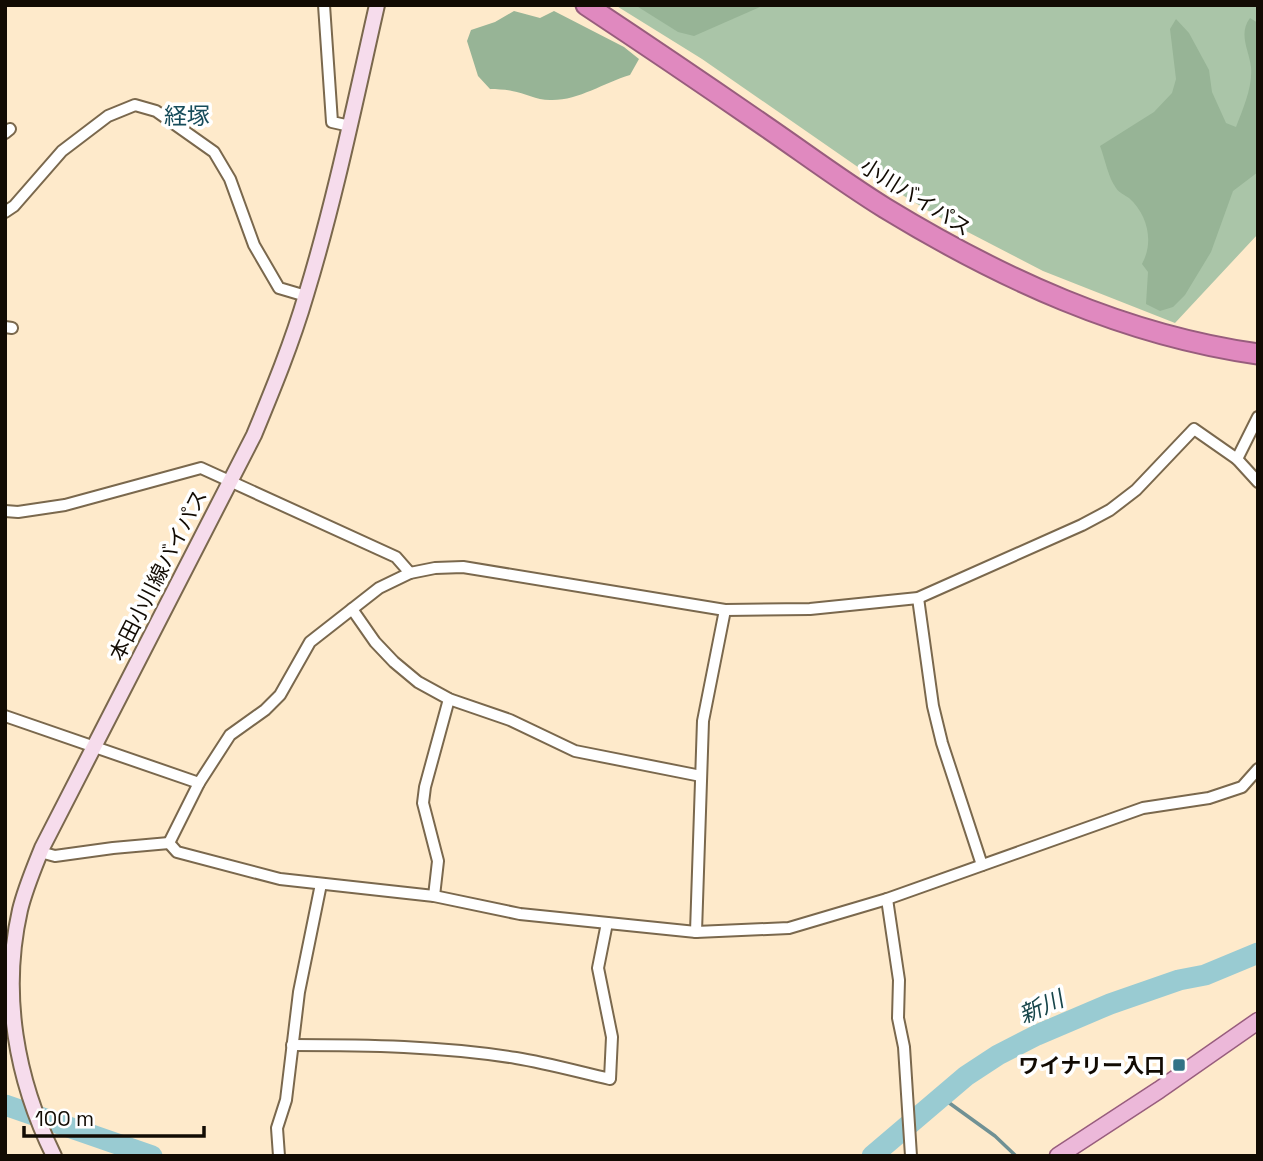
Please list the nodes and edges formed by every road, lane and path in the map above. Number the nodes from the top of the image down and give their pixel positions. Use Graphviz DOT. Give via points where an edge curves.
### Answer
graph roads {
  1 [pos="324,5"];
  2 [pos="377,5"];
  3 [pos="586,5"];
  4 [pos="350,127"];
  5 [pos="5,212"];
  6 [pos="306,296"];
  7 [pos="1258,354"];
  8 [pos="1258,417"];
  9 [pos="1241,463"];
  10 [pos="1258,465"];
  11 [pos="230,481"];
  12 [pos="1258,482"];
  13 [pos="5,511"];
  14 [pos="410,573"];
  15 [pos="918,598"];
  16 [pos="352,610"];
  17 [pos="725,610"];
  18 [pos="449,699"];
  19 [pos="5,716"];
  20 [pos="93,747"];
  21 [pos="1258,769"];
  22 [pos="701,776"];
  23 [pos="199,783"];
  24 [pos="169,843"];
  25 [pos="40,852"];
  26 [pos="982,865"];
  27 [pos="321,884"];
  28 [pos="434,897"];
  29 [pos="887,899"];
  30 [pos="607,923"];
  31 [pos="696,932"];
  32 [pos="1258,1021"];
  33 [pos="292,1045"];
  34 [pos="910,1151"];
  35 [pos="54,1156"];
  36 [pos="279,1156"];
  37 [pos="1058,1156"];
  1 -- 4 [label="street" via="332,122"];
  2 -- 4 [label="main road, 本田小川線バイパス"];
  3 -- 7 [label="highway, 小川バイパス" via="882,206 1001,274 1113,319 1176,338"];
  4 -- 6 [label="main road, 本田小川線バイパス"];
  5 -- 6 [label="street" via="62,151 108,116 135,105 156,111 214,152 230,179 254,245 279,288"];
  6 -- 11 [label="main road, 本田小川線バイパス" via="280,372"];
  8 -- 9 [label="street"];
  9 -- 10 [label="street"];
  9 -- 12 [label="street"];
  9 -- 15 [label="street" via="1194,429 1111,510"];
  11 -- 13 [label="street" via="201,468 65,505"];
  11 -- 14 [label="street" via="396,557"];
  11 -- 20 [label="main road, 本田小川線バイパス"];
  14 -- 16 [label="street" via="379,588"];
  14 -- 17 [label="street" via="463,567"];
  15 -- 17 [label="street" via="810,609"];
  15 -- 26 [label="street" via="942,744"];
  16 -- 18 [label="street" via="394,662"];
  16 -- 23 [label="street" via="310,642 280,695 230,735"];
  17 -- 22 [label="street" via="703,721"];
  18 -- 22 [label="street" via="510,720 575,751"];
  18 -- 28 [label="street" via="423,803 438,861"];
  19 -- 20 [label="street"];
  20 -- 23 [label="street"];
  20 -- 25 [label="main road, 本田小川線バイパス"];
  21 -- 26 [label="street" via="1242,787 1209,798 1143,808"];
  22 -- 31 [label="street"];
  23 -- 24 [label="street"];
  24 -- 25 [label="street" via="55,856"];
  24 -- 27 [label="street" via="177,852 280,879"];
  25 -- 35 [label="main road, 本田小川線バイパス" via="20,909 11,978 14,1034 29,1093"];
  26 -- 29 [label="street"];
  27 -- 28 [label="street"];
  27 -- 33 [label="street"];
  28 -- 30 [label="street" via="520,914"];
  29 -- 31 [label="street" via="789,928"];
  29 -- 34 [label="street" via="899,980"];
  30 -- 31 [label="street"];
  30 -- 33 [label="street" via="598,968 612,1037 610,1079 463,1051 397,1045"];
  32 -- 37 [label="main road"];
  33 -- 36 [label="street" via="286,1100 276,1128"];
}
